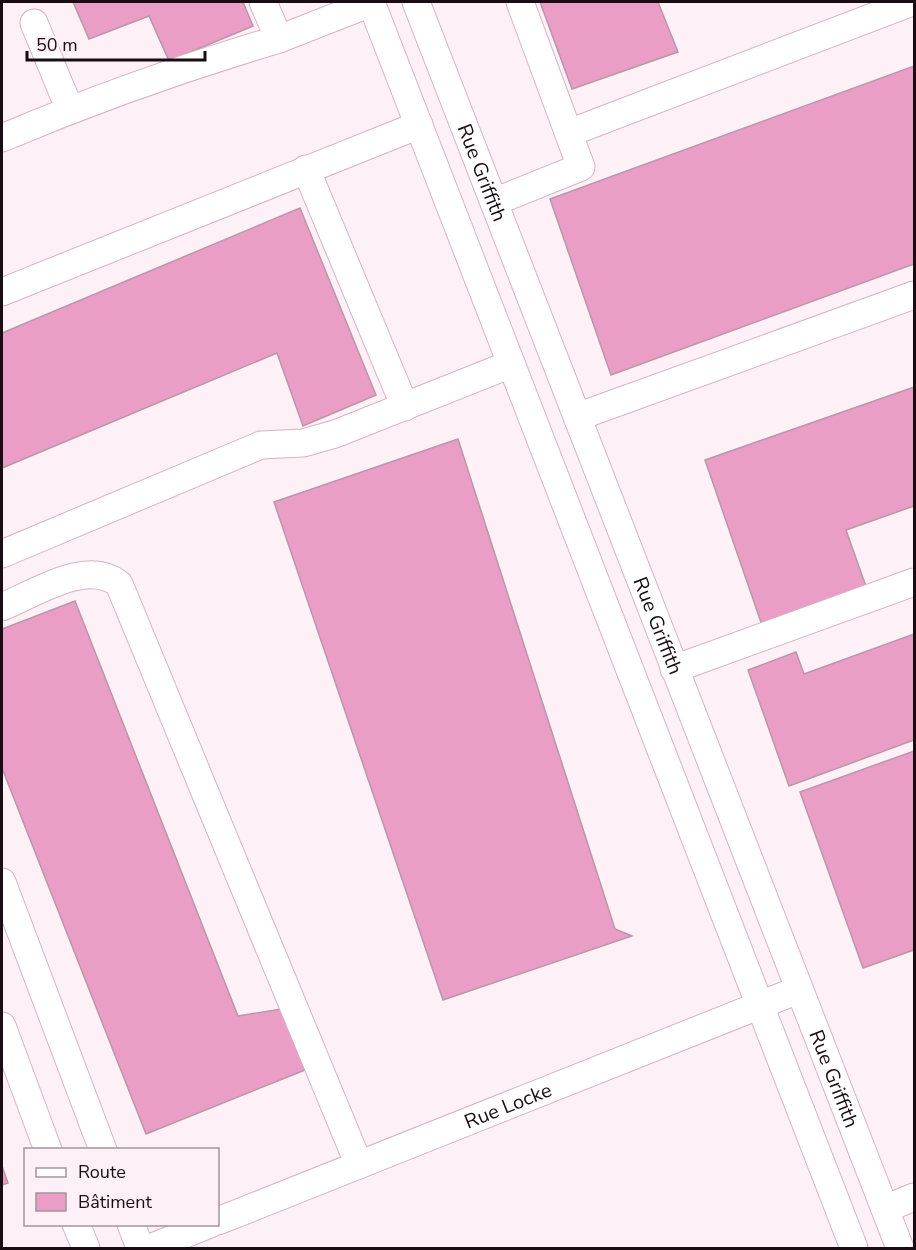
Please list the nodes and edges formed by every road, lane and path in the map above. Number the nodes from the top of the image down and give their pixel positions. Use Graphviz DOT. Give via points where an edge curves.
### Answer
graph roads {
  1 [pos="263,2"];
  2 [pos="371,2"];
  3 [pos="416,2"];
  4 [pos="520,2"];
  5 [pos="912,2"];
  6 [pos="34,23"];
  7 [pos="279,39"];
  8 [pos="70,110"];
  9 [pos="418,125"];
  10 [pos="569,133"];
  11 [pos="2,138"];
  12 [pos="306,169"];
  13 [pos="494,202"];
  14 [pos="2,292"];
  15 [pos="915,295"];
  16 [pos="512,364"];
  17 [pos="405,407"];
  18 [pos="577,417"];
  19 [pos="2,554"];
  20 [pos="915,582"];
  21 [pos="2,607"];
  22 [pos="674,669"];
  23 [pos="2,882"];
  24 [pos="798,990"];
  25 [pos="761,1007"];
  26 [pos="2,1026"];
  27 [pos="48,1148"];
  28 [pos="103,1148"];
  29 [pos="359,1166"];
  30 [pos="915,1197"];
  31 [pos="885,1209"];
  32 [pos="219,1221"];
  33 [pos="77,1226"];
  34 [pos="132,1226"];
  35 [pos="205,1226"];
  36 [pos="86,1248"];
  37 [pos="140,1248"];
  38 [pos="150,1248"];
  39 [pos="854,1248"];
  40 [pos="900,1248"];
  1 -- 7 [label="street"];
  2 -- 7 [label="street"];
  2 -- 9 [label="street, Rue Griffith"];
  3 -- 13 [label="street, Rue Griffith"];
  4 -- 10 [label="street"];
  5 -- 10 [label="street"];
  6 -- 8 [label="street"];
  7 -- 8 [label="street"];
  8 -- 11 [label="street"];
  9 -- 12 [label="street"];
  9 -- 16 [label="street, Rue Griffith"];
  10 -- 13 [label="street" via="581,167"];
  12 -- 14 [label="street"];
  12 -- 17 [label="street"];
  13 -- 18 [label="street, Rue Griffith"];
  15 -- 18 [label="street"];
  16 -- 17 [label="street"];
  16 -- 25 [label="street, Rue Griffith"];
  17 -- 19 [label="street" via="303,443 261,445"];
  18 -- 22 [label="street, Rue Griffith"];
  20 -- 22 [label="street"];
  21 -- 29 [label="street" via="74,576 99,575 119,584"];
  22 -- 24 [label="street, Rue Griffith"];
  23 -- 28 [label="street"];
  24 -- 25 [label="street, Rue Locke"];
  24 -- 31 [label="street, Rue Griffith"];
  25 -- 29 [label="street, Rue Locke"];
  25 -- 39 [label="street, Rue Griffith"];
  26 -- 27 [label="street"];
  29 -- 32 [label="street, Rue Locke"];
  30 -- 31 [label="street"];
  31 -- 40 [label="street, Rue Griffith"];
  33 -- 36 [label="street"];
  34 -- 37 [label="street"];
  35 -- 38 [label="street"];
}
